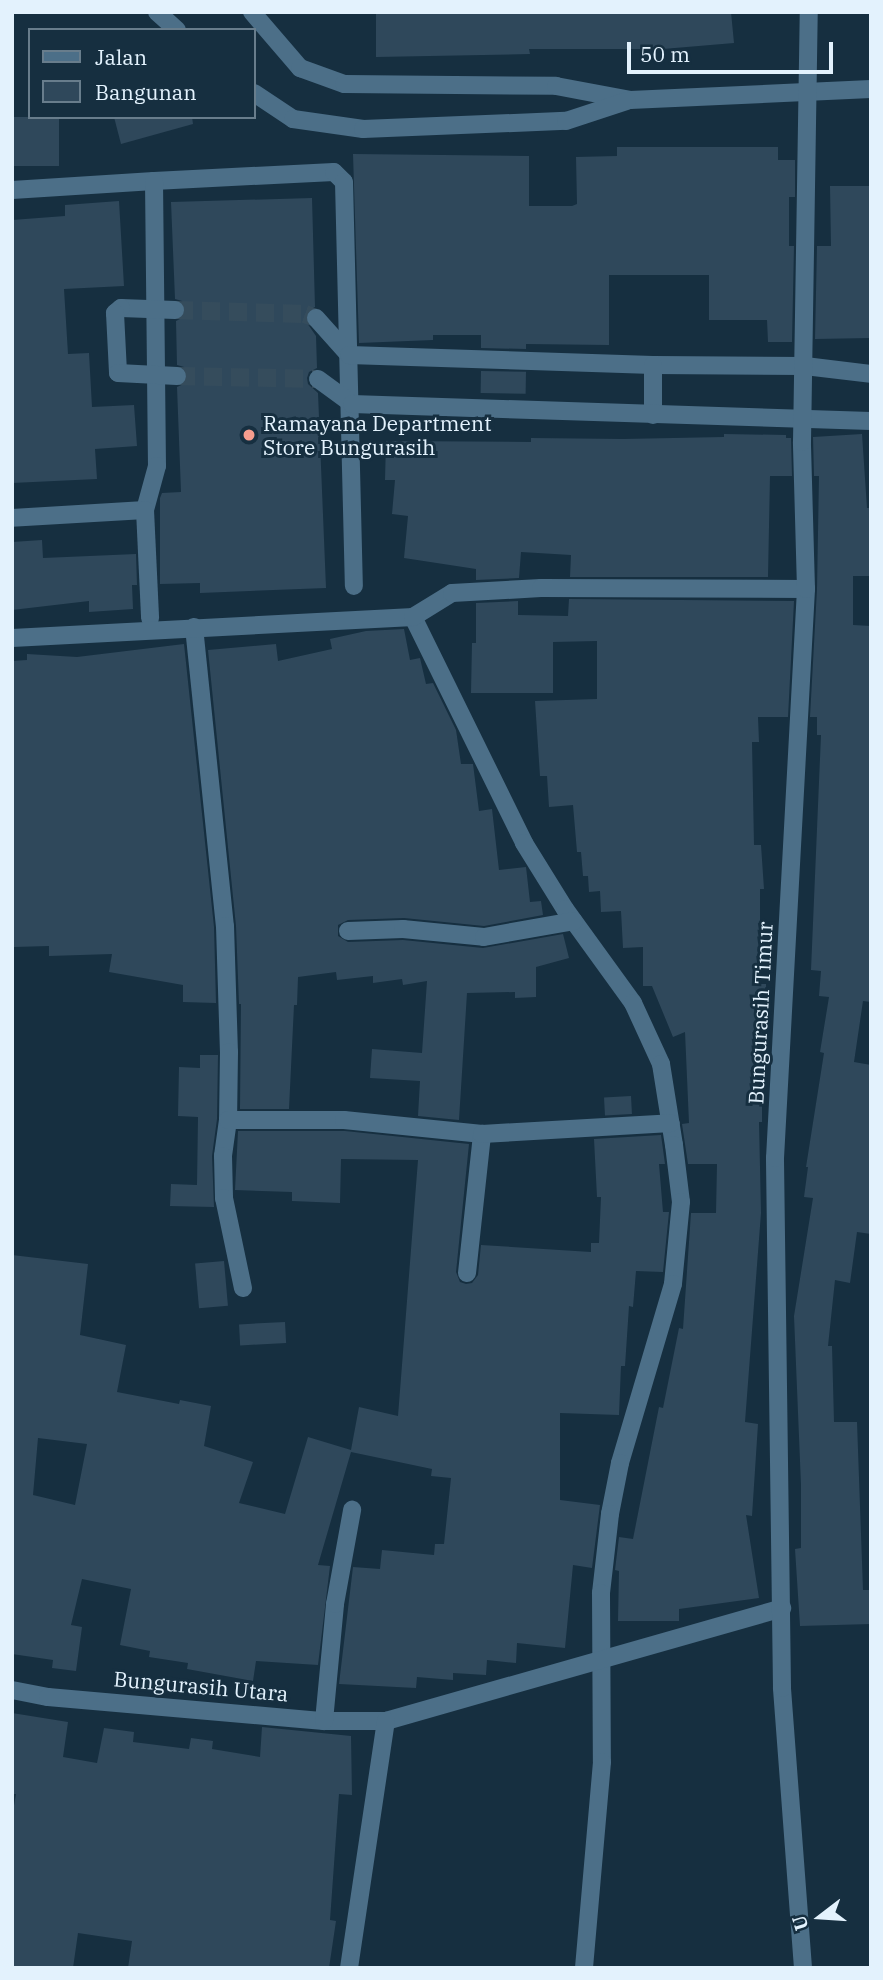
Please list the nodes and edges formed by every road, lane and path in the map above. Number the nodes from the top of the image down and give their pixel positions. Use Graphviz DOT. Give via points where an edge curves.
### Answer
graph roads {
  1 [pos="157,12"];
  2 [pos="252,12"];
  3 [pos="809,12"];
  4 [pos="175,28"];
  5 [pos="871,89"];
  6 [pos="810,91"];
  7 [pos="256,94"];
  8 [pos="630,100"];
  9 [pos="154,181"];
  10 [pos="12,190"];
  11 [pos="155,310"];
  12 [pos="175,310"];
  13 [pos="316,318"];
  14 [pos="349,355"];
  15 [pos="653,365"];
  16 [pos="805,366"];
  17 [pos="871,374"];
  18 [pos="155,376"];
  19 [pos="177,376"];
  20 [pos="318,379"];
  21 [pos="352,404"];
  22 [pos="653,415"];
  23 [pos="804,421"];
  24 [pos="871,421"];
  25 [pos="145,510"];
  26 [pos="12,518"];
  27 [pos="354,586"];
  28 [pos="806,589"];
  29 [pos="414,617"];
  30 [pos="150,618"];
  31 [pos="194,627"];
  32 [pos="12,638"];
  33 [pos="574,921"];
  34 [pos="348,931"];
  35 [pos="228,1121"];
  36 [pos="670,1123"];
  37 [pos="482,1134"];
  38 [pos="467,1273"];
  39 [pos="243,1288"];
  40 [pos="352,1510"];
  41 [pos="782,1608"];
  42 [pos="603,1658"];
  43 [pos="12,1690"];
  44 [pos="324,1721"];
  45 [pos="386,1721"];
  46 [pos="349,1968"];
  47 [pos="584,1968"];
  48 [pos="803,1968"];
  1 -- 4 [label="street"];
  2 -- 8 [label="street" via="300,68 344,84 556,86"];
  3 -- 6 [label="street, Bungurasih Timur"];
  5 -- 6 [label="street"];
  6 -- 8 [label="street"];
  6 -- 16 [label="street, Bungurasih Timur"];
  7 -- 8 [label="street" via="293,119 363,129 566,121"];
  9 -- 10 [label="street"];
  9 -- 11 [label="street"];
  9 -- 14 [label="street" via="340,175 344,182"];
  11 -- 12 [label="street"];
  11 -- 18 [label="street"];
  11 -- 18 [label="street" via="121,308 115,313 118,373"];
  13 -- 14 [label="street"];
  14 -- 15 [label="street"];
  14 -- 21 [label="street"];
  15 -- 16 [label="street"];
  15 -- 22 [label="street"];
  16 -- 17 [label="street"];
  16 -- 23 [label="street, Bungurasih Timur"];
  18 -- 19 [label="street"];
  18 -- 25 [label="street" via="157,466"];
  20 -- 21 [label="street"];
  21 -- 22 [label="street"];
  21 -- 27 [label="street"];
  22 -- 23 [label="street"];
  23 -- 24 [label="street"];
  23 -- 28 [label="street, Bungurasih Timur"];
  25 -- 26 [label="street"];
  25 -- 30 [label="street"];
  28 -- 29 [label="street" via="541,588 452,593"];
  28 -- 41 [label="street, Bungurasih Timur" via="775,1158"];
  29 -- 31 [label="street"];
  29 -- 33 [label="street" via="523,843"];
  31 -- 32 [label="street"];
  31 -- 35 [label="street" via="225,926"];
  33 -- 34 [label="street" via="484,937 403,929"];
  33 -- 36 [label="street" via="633,1003 661,1064"];
  35 -- 37 [label="street" via="344,1120"];
  35 -- 39 [label="street" via="223,1156 225,1198"];
  36 -- 37 [label="street"];
  36 -- 42 [label="street" via="681,1202 673,1284 620,1463 610,1514 601,1593"];
  37 -- 38 [label="street"];
  40 -- 44 [label="street" via="335,1604"];
  41 -- 42 [label="street, Bungurasih Utara"];
  41 -- 48 [label="street, Bungurasih Timur" via="783,1700"];
  42 -- 45 [label="street, Bungurasih Utara"];
  42 -- 47 [label="street" via="602,1762"];
  43 -- 44 [label="street, Bungurasih Utara"];
  44 -- 45 [label="street, Bungurasih Utara"];
  45 -- 46 [label="street"];
}
